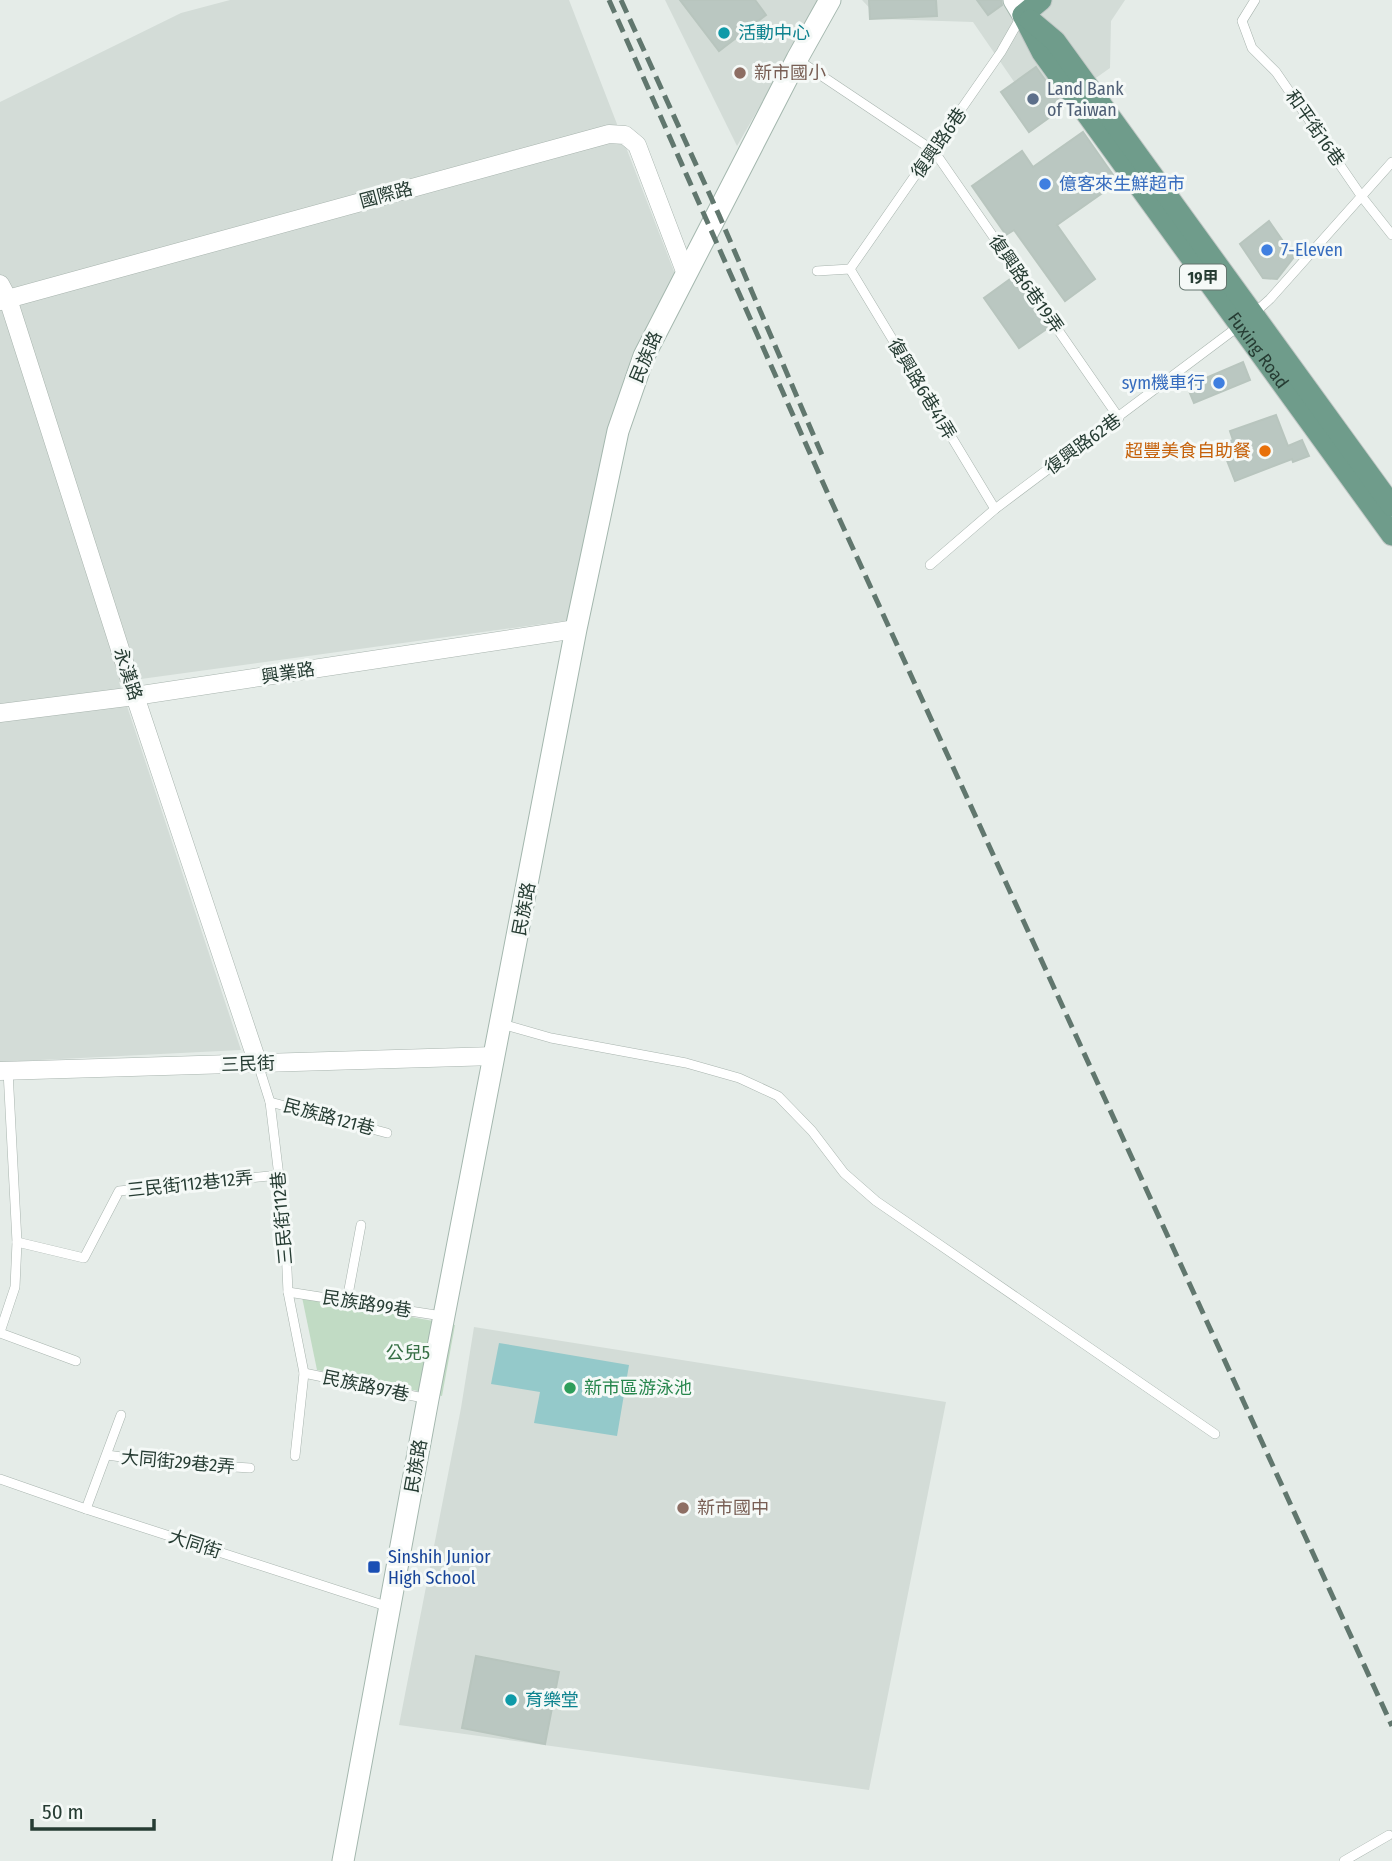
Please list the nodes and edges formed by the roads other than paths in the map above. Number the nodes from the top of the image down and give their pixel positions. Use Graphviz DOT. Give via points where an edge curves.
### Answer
graph roads {
  1 [pos="830,0"];
  2 [pos="1041,0"];
  3 [pos="1255,0"];
  4 [pos="1022,5"];
  5 [pos="797,60"];
  6 [pos="934,151"];
  7 [pos="1392,162"];
  8 [pos="1363,197"];
  9 [pos="1392,234"];
  10 [pos="850,269"];
  11 [pos="817,271"];
  12 [pos="686,274"];
  13 [pos="3,295"];
  14 [pos="1245,321"];
  15 [pos="1119,418"];
  16 [pos="1392,506"];
  17 [pos="995,509"];
  18 [pos="1392,535"];
  19 [pos="930,565"];
  20 [pos="576,629"];
  21 [pos="135,696"];
  22 [pos="0,713"];
  23 [pos="501,1024"];
  24 [pos="495,1056"];
  25 [pos="258,1064"];
  26 [pos="4,1071"];
  27 [pos="270,1102"];
  28 [pos="387,1133"];
  29 [pos="279,1175"];
  30 [pos="361,1225"];
  31 [pos="17,1242"];
  32 [pos="288,1292"];
  33 [pos="347,1300"];
  34 [pos="445,1316"];
  35 [pos="0,1333"];
  36 [pos="76,1361"];
  37 [pos="304,1373"];
  38 [pos="428,1399"];
  39 [pos="121,1415"];
  40 [pos="1215,1434"];
  41 [pos="107,1455"];
  42 [pos="295,1456"];
  43 [pos="250,1468"];
  44 [pos="0,1479"];
  45 [pos="86,1509"];
  46 [pos="390,1608"];
  47 [pos="1389,1835"];
  48 [pos="343,1861"];
  49 [pos="1344,1861"];
  1 -- 5 [label="street, 民族路"];
  2 -- 4 [label="main road"];
  3 -- 8 [label="lane, 和平街16巷" via="1242,21 1251,48 1276,72"];
  4 -- 6 [label="lane, 復興路6巷" via="1001,52"];
  4 -- 14 [label="main road, Fuxing Road / 19甲" via="1042,52"];
  5 -- 6 [label="lane"];
  5 -- 12 [label="street, 民族路"];
  6 -- 10 [label="lane, 復興路6巷"];
  6 -- 15 [label="lane, 復興路6巷19弄"];
  7 -- 8 [label="lane, 復興路62巷"];
  8 -- 9 [label="lane, 和平街16巷"];
  8 -- 14 [label="lane, 復興路62巷"];
  10 -- 11 [label="lane"];
  10 -- 17 [label="lane, 復興路6巷41弄"];
  12 -- 13 [label="street, 國際路" via="644,158 632,139 618,133"];
  12 -- 20 [label="street, 民族路" via="644,356 618,431"];
  13 -- 21 [label="street, 永漢路"];
  14 -- 15 [label="lane, 復興路62巷"];
  14 -- 16 [label="main road, Fuxing Road / 19甲"];
  14 -- 18 [label="main road, Fuxing Road / 19甲"];
  15 -- 17 [label="lane, 復興路62巷"];
  17 -- 19 [label="lane, 復興路62巷"];
  20 -- 21 [label="street, 興業路"];
  20 -- 23 [label="street, 民族路"];
  21 -- 22 [label="street, 興業路"];
  21 -- 25 [label="street, 永漢路"];
  23 -- 24 [label="street, 民族路"];
  23 -- 40 [label="lane" via="686,1063 739,1077 778,1096 876,1202"];
  24 -- 25 [label="street, 三民街"];
  24 -- 34 [label="street, 民族路"];
  25 -- 26 [label="street, 三民街"];
  25 -- 27 [label="lane, 三民街112巷"];
  26 -- 31 [label="lane"];
  27 -- 28 [label="lane, 民族路121巷"];
  27 -- 29 [label="lane, 三民街112巷"];
  29 -- 31 [label="lane, 三民街112巷12弄" via="119,1191 84,1258"];
  29 -- 32 [label="lane, 三民街112巷"];
  30 -- 33 [label="lane"];
  31 -- 35 [label="lane" via="15,1287"];
  32 -- 33 [label="lane, 民族路99巷"];
  32 -- 37 [label="lane, 三民街112巷"];
  33 -- 34 [label="lane, 民族路99巷"];
  34 -- 38 [label="street, 民族路"];
  35 -- 36 [label="lane"];
  37 -- 38 [label="lane, 民族路97巷"];
  37 -- 42 [label="lane, 三民街112巷"];
  38 -- 46 [label="street, 民族路"];
  39 -- 41 [label="lane"];
  41 -- 43 [label="lane, 大同街29巷2弄"];
  41 -- 45 [label="lane"];
  44 -- 45 [label="lane, 大同街"];
  45 -- 46 [label="lane, 大同街"];
  46 -- 48 [label="street, 民族路"];
  47 -- 49 [label="lane"];
}
